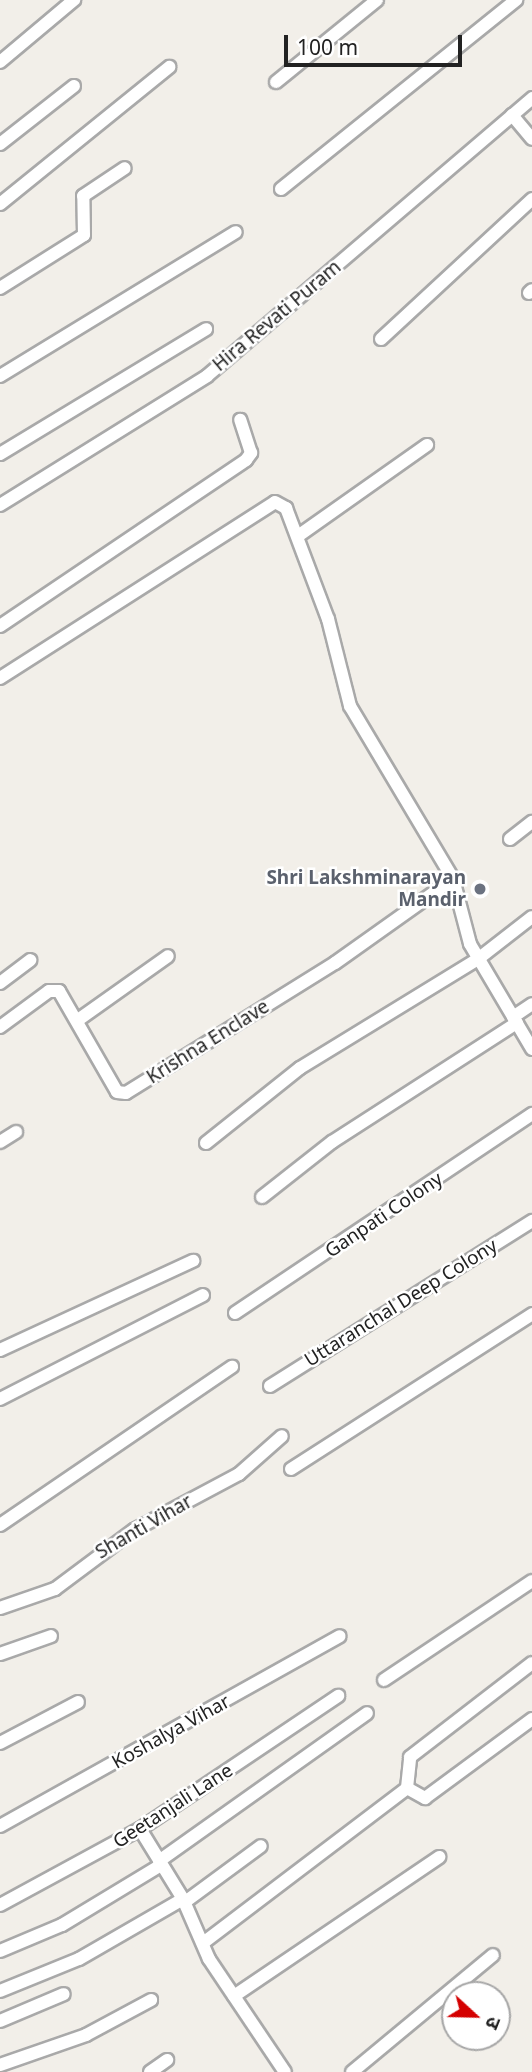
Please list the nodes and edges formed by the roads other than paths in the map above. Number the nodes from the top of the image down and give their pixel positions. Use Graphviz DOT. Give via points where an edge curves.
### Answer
graph roads {
  1 [pos="74,0"];
  2 [pos="377,0"];
  3 [pos="516,0"];
  4 [pos="0,62"];
  5 [pos="169,67"];
  6 [pos="276,82"];
  7 [pos="74,86"];
  8 [pos="532,98"];
  9 [pos="512,115"];
  10 [pos="532,139"];
  11 [pos="0,144"];
  12 [pos="125,168"];
  13 [pos="281,189"];
  14 [pos="532,199"];
  15 [pos="0,204"];
  16 [pos="236,232"];
  17 [pos="0,288"];
  18 [pos="206,329"];
  19 [pos="380,339"];
  20 [pos="0,376"];
  21 [pos="240,420"];
  22 [pos="427,445"];
  23 [pos="0,454"];
  24 [pos="0,505"];
  25 [pos="298,536"];
  26 [pos="0,626"];
  27 [pos="0,678"];
  28 [pos="532,822"];
  29 [pos="510,839"];
  30 [pos="453,879"];
  31 [pos="532,917"];
  32 [pos="167,956"];
  33 [pos="478,959"];
  34 [pos="30,960"];
  35 [pos="0,983"];
  36 [pos="532,1004"];
  37 [pos="78,1020"];
  38 [pos="515,1020"];
  39 [pos="1,1024"];
  40 [pos="532,1049"];
  41 [pos="532,1114"];
  42 [pos="16,1132"];
  43 [pos="0,1142"];
  44 [pos="206,1143"];
  45 [pos="262,1197"];
  46 [pos="532,1221"];
  47 [pos="193,1261"];
  48 [pos="203,1295"];
  49 [pos="235,1313"];
  50 [pos="532,1314"];
  51 [pos="0,1350"];
  52 [pos="232,1367"];
  53 [pos="270,1386"];
  54 [pos="0,1399"];
  55 [pos="282,1436"];
  56 [pos="291,1469"];
  57 [pos="0,1525"];
  58 [pos="532,1581"];
  59 [pos="0,1608"];
  60 [pos="51,1636"];
  61 [pos="340,1636"];
  62 [pos="0,1654"];
  63 [pos="532,1663"];
  64 [pos="384,1680"];
  65 [pos="338,1696"];
  66 [pos="78,1702"];
  67 [pos="367,1713"];
  68 [pos="532,1719"];
  69 [pos="0,1743"];
  70 [pos="407,1788"];
  71 [pos="0,1826"];
  72 [pos="140,1829"];
  73 [pos="261,1846"];
  74 [pos="439,1857"];
  75 [pos="160,1863"];
  76 [pos="184,1900"];
  77 [pos="0,1905"];
  78 [pos="203,1943"];
  79 [pos="0,1951"];
  80 [pos="493,1955"];
  81 [pos="0,1991"];
  82 [pos="64,1994"];
  83 [pos="234,1996"];
  84 [pos="151,2000"];
  85 [pos="0,2021"];
  86 [pos="167,2060"];
  87 [pos="0,2065"];
  88 [pos="149,2072"];
  89 [pos="285,2072"];
  90 [pos="352,2072"];
  1 -- 4 [label="street"];
  2 -- 6 [label="street"];
  3 -- 13 [label="street"];
  5 -- 15 [label="street"];
  7 -- 11 [label="street"];
  8 -- 9 [label="street, Hira Revati Puram"];
  9 -- 10 [label="street"];
  9 -- 24 [label="street, Hira Revati Puram" via="207,376"];
  12 -- 17 [label="street" via="83,196 84,234"];
  14 -- 19 [label="street"];
  16 -- 20 [label="street"];
  18 -- 23 [label="street"];
  21 -- 26 [label="street" via="251,453 246,460"];
  22 -- 25 [label="street"];
  25 -- 27 [label="street" via="286,508 275,502"];
  25 -- 30 [label="street" via="350,706"];
  28 -- 29 [label="street"];
  30 -- 33 [label="street"];
  30 -- 37 [label="street, Krishna Enclave" via="335,963 126,1093 117,1092"];
  31 -- 33 [label="street"];
  32 -- 37 [label="street"];
  33 -- 38 [label="street"];
  33 -- 44 [label="street" via="354,1031"];
  34 -- 35 [label="street"];
  36 -- 38 [label="street"];
  37 -- 39 [label="street, Krishna Enclave" via="66,997 49,991"];
  38 -- 40 [label="street"];
  38 -- 45 [label="street" via="332,1142"];
  41 -- 49 [label="street, Ganpati Colony"];
  42 -- 43 [label="street"];
  46 -- 53 [label="street, Uttaranchal Deep Colony"];
  47 -- 51 [label="street"];
  48 -- 54 [label="street"];
  50 -- 56 [label="street"];
  52 -- 57 [label="street"];
  55 -- 59 [label="street, Shanti Vihar" via="239,1474 134,1530 55,1589"];
  58 -- 64 [label="street"];
  60 -- 62 [label="street"];
  61 -- 71 [label="street, Koshalya Vihar"];
  63 -- 70 [label="street" via="410,1757"];
  65 -- 72 [label="street, Geetanjali Lane"];
  66 -- 69 [label="street"];
  67 -- 75 [label="street"];
  68 -- 70 [label="street" via="425,1798"];
  70 -- 78 [label="street"];
  72 -- 75 [label="street"];
  72 -- 77 [label="street, Geetanjali Lane"];
  73 -- 76 [label="street"];
  74 -- 83 [label="street"];
  75 -- 76 [label="street"];
  75 -- 79 [label="street" via="62,1925"];
  76 -- 78 [label="street"];
  76 -- 81 [label="street" via="79,1959"];
  78 -- 83 [label="street"];
  80 -- 90 [label="street"];
  82 -- 85 [label="street"];
  83 -- 89 [label="street"];
  84 -- 87 [label="street" via="86,2035"];
  86 -- 88 [label="street"];
}
